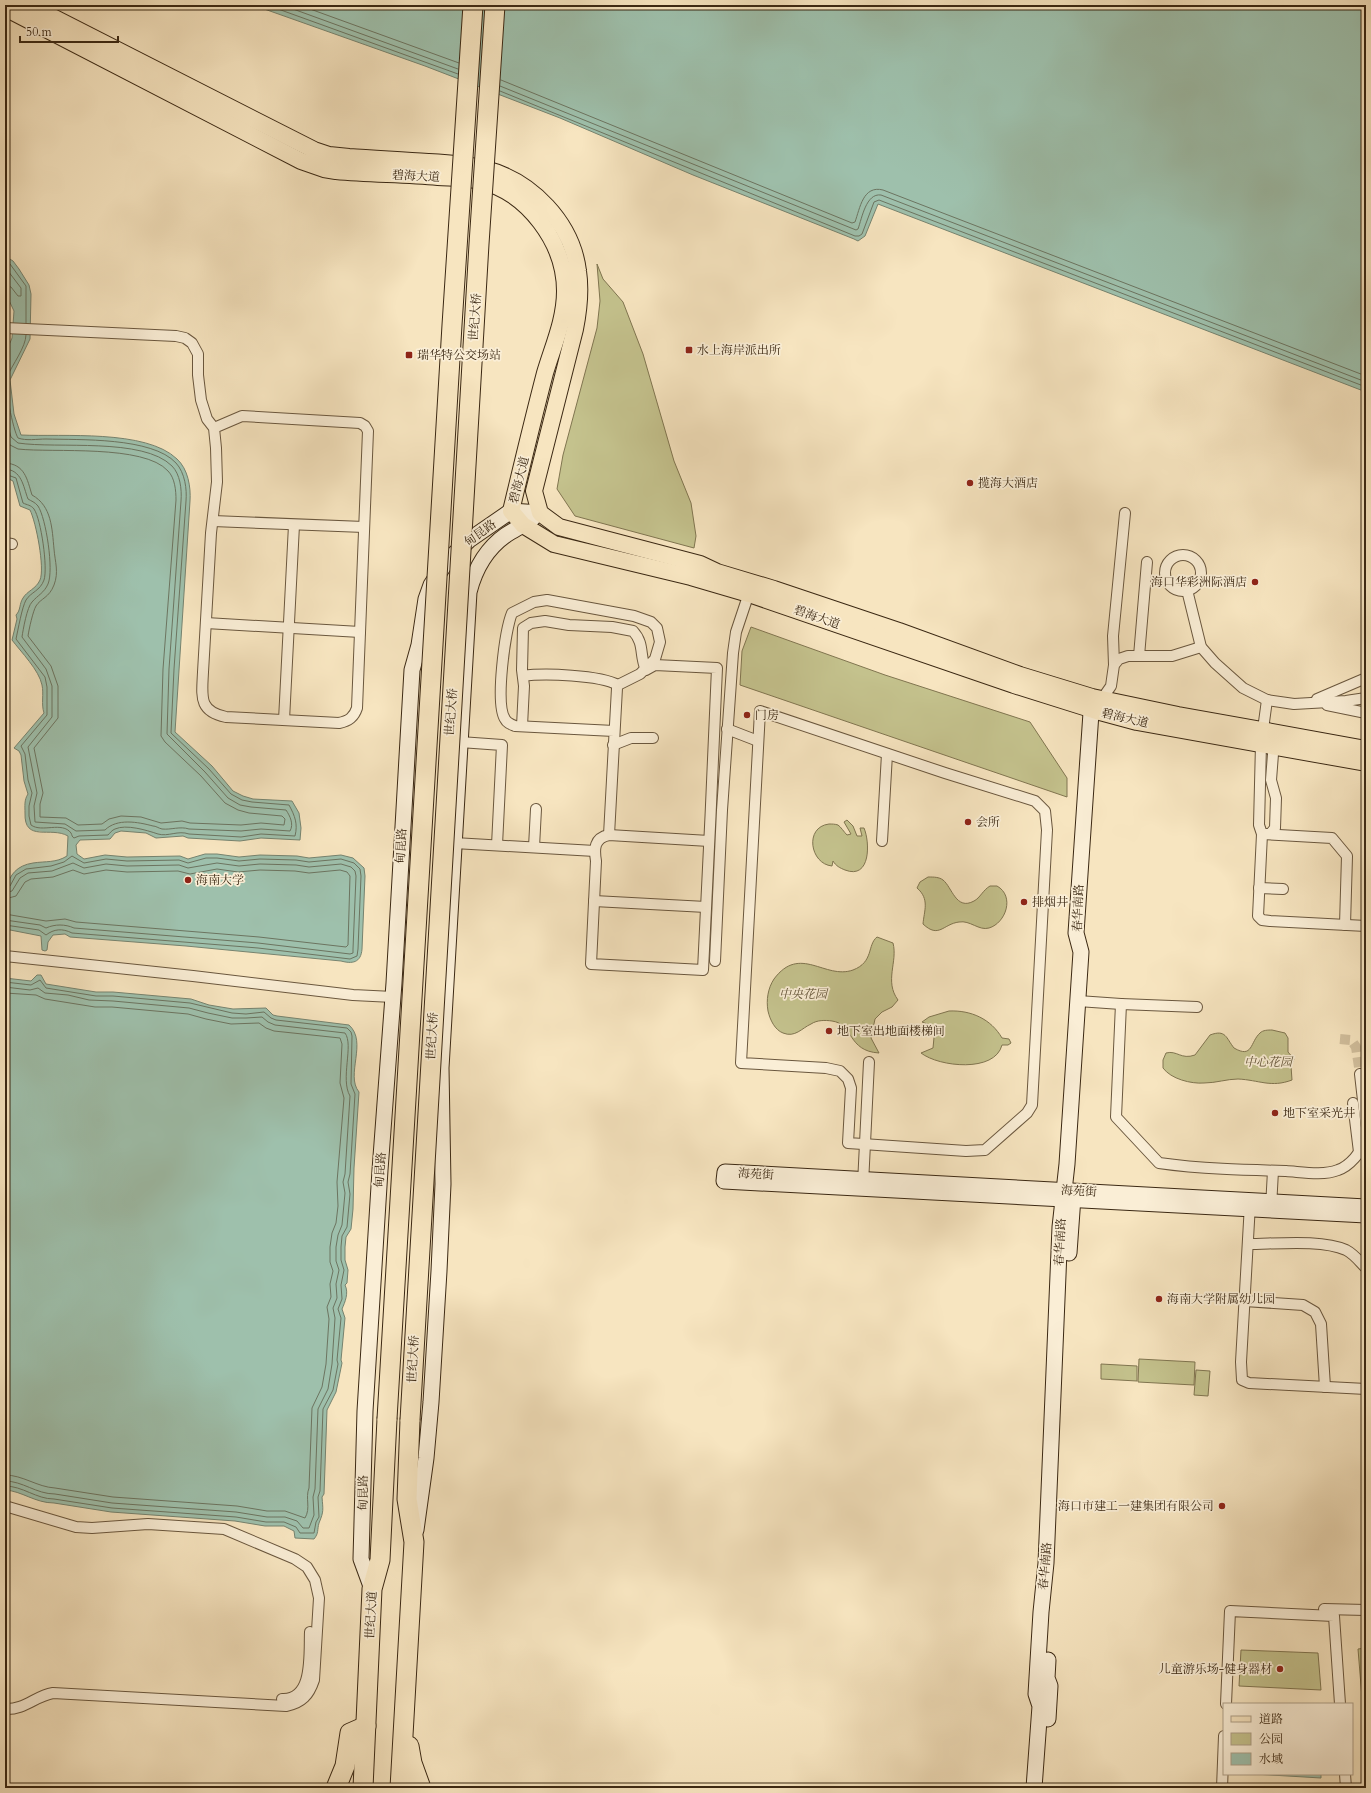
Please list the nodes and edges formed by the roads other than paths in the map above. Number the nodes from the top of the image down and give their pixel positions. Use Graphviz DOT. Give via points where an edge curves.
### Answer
graph roads {
  1 [pos="29,5"];
  2 [pos="473,5"];
  3 [pos="495,5"];
  4 [pos="5,8"];
  5 [pos="5,328"];
  6 [pos="214,428"];
  7 [pos="511,511"];
  8 [pos="540,513"];
  9 [pos="1125,514"];
  10 [pos="213,521"];
  11 [pos="294,525"];
  12 [pos="523,525"];
  13 [pos="364,527"];
  14 [pos="1147,562"];
  15 [pos="751,588"];
  16 [pos="1187,590"];
  17 [pos="206,623"];
  18 [pos="289,628"];
  19 [pos="360,632"];
  20 [pos="1201,647"];
  21 [pos="1139,656"];
  22 [pos="1114,665"];
  23 [pos="412,670"];
  24 [pos="646,670"];
  25 [pos="464,673"];
  26 [pos="523,676"];
  27 [pos="1366,678"];
  28 [pos="618,685"];
  29 [pos="1366,698"];
  30 [pos="1267,700"];
  31 [pos="1311,702"];
  32 [pos="1096,704"];
  33 [pos="1366,713"];
  34 [pos="284,720"];
  35 [pos="522,726"];
  36 [pos="727,729"];
  37 [pos="614,731"];
  38 [pos="653,738"];
  39 [pos="1268,738"];
  40 [pos="758,741"];
  41 [pos="460,742"];
  42 [pos="614,745"];
  43 [pos="1366,749"];
  44 [pos="887,754"];
  45 [pos="1366,763"];
  46 [pos="1260,790"];
  47 [pos="1274,791"];
  48 [pos="536,809"];
  49 [pos="1262,834"];
  50 [pos="608,836"];
  51 [pos="710,841"];
  52 [pos="882,841"];
  53 [pos="454,843"];
  54 [pos="497,845"];
  55 [pos="534,848"];
  56 [pos="595,851"];
  57 [pos="1258,888"];
  58 [pos="1283,889"];
  59 [pos="594,901"];
  60 [pos="706,906"];
  61 [pos="1345,925"];
  62 [pos="1366,926"];
  63 [pos="5,956"];
  64 [pos="715,961"];
  65 [pos="446,985"];
  66 [pos="393,990"];
  67 [pos="1082,1002"];
  68 [pos="1121,1004"];
  69 [pos="1197,1007"];
  70 [pos="869,1062"];
  71 [pos="1360,1074"];
  72 [pos="1353,1103"];
  73 [pos="1366,1127"];
  74 [pos="1366,1140"];
  75 [pos="865,1144"];
  76 [pos="1359,1152"];
  77 [pos="1273,1171"];
  78 [pos="863,1184"];
  79 [pos="1068,1195"];
  80 [pos="1250,1204"];
  81 [pos="1271,1206"];
  82 [pos="1366,1207"];
  83 [pos="1366,1215"];
  84 [pos="1248,1244"];
  85 [pos="1366,1268"];
  86 [pos="1245,1301"];
  87 [pos="1325,1387"];
  88 [pos="1366,1390"];
  89 [pos="387,1419"];
  90 [pos="5,1506"];
  91 [pos="5,1512"];
  92 [pos="414,1542"];
  93 [pos="372,1589"];
  94 [pos="1235,1609"];
  95 [pos="1366,1610"];
  96 [pos="1233,1681"];
  97 [pos="5,1702"];
  98 [pos="1226,1703"];
  99 [pos="1340,1703"];
  100 [pos="5,1709"];
  101 [pos="366,1726"];
  102 [pos="403,1736"];
  103 [pos="1223,1762"];
  104 [pos="1345,1775"];
  105 [pos="336,1788"];
  106 [pos="364,1788"];
  107 [pos="400,1788"];
  108 [pos="421,1788"];
  109 [pos="1034,1788"];
  110 [pos="1044,1788"];
  111 [pos="1222,1788"];
  112 [pos="1346,1788"];
  1 -- 8 [label="main road, 碧海大道" via="314,150 343,157 475,166 510,178 540,199 568,237 578,270 580,293 575,329 534,491"];
  2 -- 89 [label="highway, 世纪大桥, bridge"];
  3 -- 92 [label="highway, 世纪大桥, bridge" via="410,1420 407,1499"];
  4 -- 7 [label="main road, 碧海大道" via="307,163 341,171 480,181 498,188 527,208 550,236 557,251 565,292 563,315 546,371"];
  5 -- 6 [label="street" via="185,338 192,343 198,354 201,400 207,419"];
  6 -- 10 [label="street" via="217,482"];
  6 -- 13 [label="street" via="242,416 352,422 365,426 369,438"];
  7 -- 8 [label="street"];
  7 -- 12 [label="main road, 碧海大道"];
  7 -- 23 [label="street, 甸昆路" via="457,550 431,586 426,599 419,645"];
  8 -- 12 [label="street, 甸昆路"];
  8 -- 15 [label="main road, 碧海大道" via="559,527 700,564"];
  9 -- 22 [label="street" via="1113,636"];
  10 -- 11 [label="street"];
  10 -- 17 [label="street"];
  11 -- 13 [label="street"];
  11 -- 18 [label="street"];
  12 -- 15 [label="main road, 碧海大道" via="554,544 691,577"];
  12 -- 25 [label="street, 甸昆路" via="506,535 485,555 474,577 469,592"];
  13 -- 19 [label="street"];
  14 -- 21 [label="street"];
  15 -- 32 [label="main road, 碧海大道" via="1014,685"];
  15 -- 36 [label="street" via="736,632"];
  16 -- 20 [label="street"];
  17 -- 18 [label="street"];
  17 -- 34 [label="street" via="202,693 207,710 226,718"];
  18 -- 19 [label="street"];
  18 -- 34 [label="street"];
  19 -- 34 [label="street" via="355,714 340,723"];
  20 -- 21 [label="street" via="1172,656"];
  20 -- 30 [label="street" via="1233,681"];
  21 -- 22 [label="street" via="1119,659"];
  22 -- 32 [label="street" via="1111,686"];
  23 -- 25 [label="street" via="422,664 439,661 457,667"];
  23 -- 66 [label="street, 甸昆路"];
  24 -- 26 [label="street" via="641,641 633,631 612,626 537,622 523,628"];
  24 -- 28 [label="street"];
  24 -- 35 [label="street" via="655,659 660,642 657,628 651,622 621,613 547,600 534,602 516,610 511,617 505,646 502,709 509,724"];
  24 -- 51 [label="street" via="655,665 717,668"];
  25 -- 41 [label="street, 甸昆路"];
  26 -- 28 [label="street" via="535,674 606,680"];
  26 -- 35 [label="street"];
  27 -- 31 [label="street"];
  28 -- 37 [label="street"];
  29 -- 31 [label="street"];
  30 -- 31 [label="street" via="1294,704"];
  30 -- 39 [label="street"];
  31 -- 33 [label="street"];
  32 -- 39 [label="main road, 碧海大道" via="1137,722"];
  32 -- 67 [label="street, 春华南路" via="1076,933 1080,952"];
  35 -- 37 [label="street"];
  36 -- 40 [label="street"];
  36 -- 64 [label="street"];
  37 -- 42 [label="street"];
  38 -- 42 [label="street" via="638,737"];
  39 -- 43 [label="main road, 碧海大道"];
  39 -- 45 [label="main road, 碧海大道"];
  39 -- 46 [label="street"];
  39 -- 47 [label="street" via="1270,780"];
  40 -- 44 [label="street" via="760,711"];
  40 -- 75 [label="street" via="741,1063 840,1071 848,1079 851,1088 848,1143"];
  41 -- 53 [label="street, 甸昆路"];
  41 -- 54 [label="street" via="502,745"];
  42 -- 50 [label="street"];
  44 -- 52 [label="street"];
  44 -- 75 [label="street" via="1035,801 1045,811 1047,830 1034,1085 1032,1105 1027,1113 985,1150"];
  46 -- 47 [label="street"];
  46 -- 49 [label="street" via="1259,825"];
  47 -- 49 [label="street" via="1275,828 1270,834"];
  48 -- 55 [label="street"];
  49 -- 57 [label="street"];
  49 -- 61 [label="street" via="1332,838 1347,856"];
  50 -- 51 [label="street"];
  50 -- 56 [label="street" via="598,840"];
  51 -- 60 [label="street"];
  53 -- 54 [label="street"];
  53 -- 65 [label="street, 甸昆路"];
  54 -- 55 [label="street"];
  55 -- 56 [label="street"];
  56 -- 59 [label="street"];
  57 -- 58 [label="street"];
  57 -- 61 [label="street" via="1258,914 1262,920"];
  59 -- 60 [label="street"];
  59 -- 60 [label="street" via="591,964 703,970"];
  61 -- 62 [label="street"];
  63 -- 66 [label="street" via="353,995"];
  65 -- 66 [label="street" via="427,992"];
  65 -- 92 [label="street, 甸昆路" via="439,1272 429,1426"];
  66 -- 93 [label="street, 甸昆路" via="365,1411 362,1559"];
  67 -- 68 [label="street"];
  67 -- 79 [label="street, 春华南路"];
  68 -- 69 [label="street"];
  68 -- 77 [label="street" via="1116,1117 1159,1163"];
  70 -- 75 [label="street"];
  71 -- 73 [label="street"];
  72 -- 76 [label="street"];
  74 -- 76 [label="street"];
  75 -- 78 [label="street"];
  76 -- 77 [label="street" via="1348,1164 1336,1171"];
  77 -- 81 [label="street"];
  78 -- 78 [label="street, 海苑街" via="724,1181 725,1172"];
  78 -- 79 [label="street, 海苑街"];
  79 -- 80 [label="street, 海苑街"];
  79 -- 109 [label="street, 春华南路" via="1060,1227 1046,1563 1036,1694 1040,1706"];
  79 -- 110 [label="street, 春华南路" via="1061,1404 1063,1421 1056,1564 1050,1613 1047,1678 1050,1686"];
  80 -- 81 [label="street, 海苑街"];
  80 -- 84 [label="street"];
  81 -- 82 [label="street, 海苑街"];
  81 -- 83 [label="street, 海苑街"];
  84 -- 85 [label="street" via="1333,1246 1347,1250"];
  84 -- 86 [label="street"];
  86 -- 87 [label="street" via="1303,1305 1315,1312 1321,1324"];
  86 -- 87 [label="street" via="1242,1380 1249,1383"];
  87 -- 88 [label="street"];
  89 -- 93 [label="highway, 世纪大道" via="380,1560"];
  90 -- 100 [label="street" via="76,1527 148,1524 224,1529 295,1559 307,1567 315,1580 319,1598 314,1680 306,1698 297,1704 53,1693 18,1708"];
  91 -- 97 [label="street" via="79,1533 147,1529 224,1535 292,1564 303,1572 309,1582 313,1598 307,1678 304,1687 294,1697 286,1699 53,1688 42,1690 17,1702"];
  92 -- 102 [label="highway"];
  93 -- 101 [label="highway, 世纪大道"];
  94 -- 95 [label="street"];
  94 -- 96 [label="street"];
  94 -- 98 [label="street" via="1230,1611"];
  94 -- 99 [label="street" via="1334,1616"];
  101 -- 105 [label="highway" via="350,1733 345,1766"];
  101 -- 106 [label="highway, 世纪大道"];
  102 -- 107 [label="highway"];
  102 -- 108 [label="highway" via="411,1748 412,1762"];
  103 -- 111 [label="street"];
  104 -- 112 [label="street"];
}
